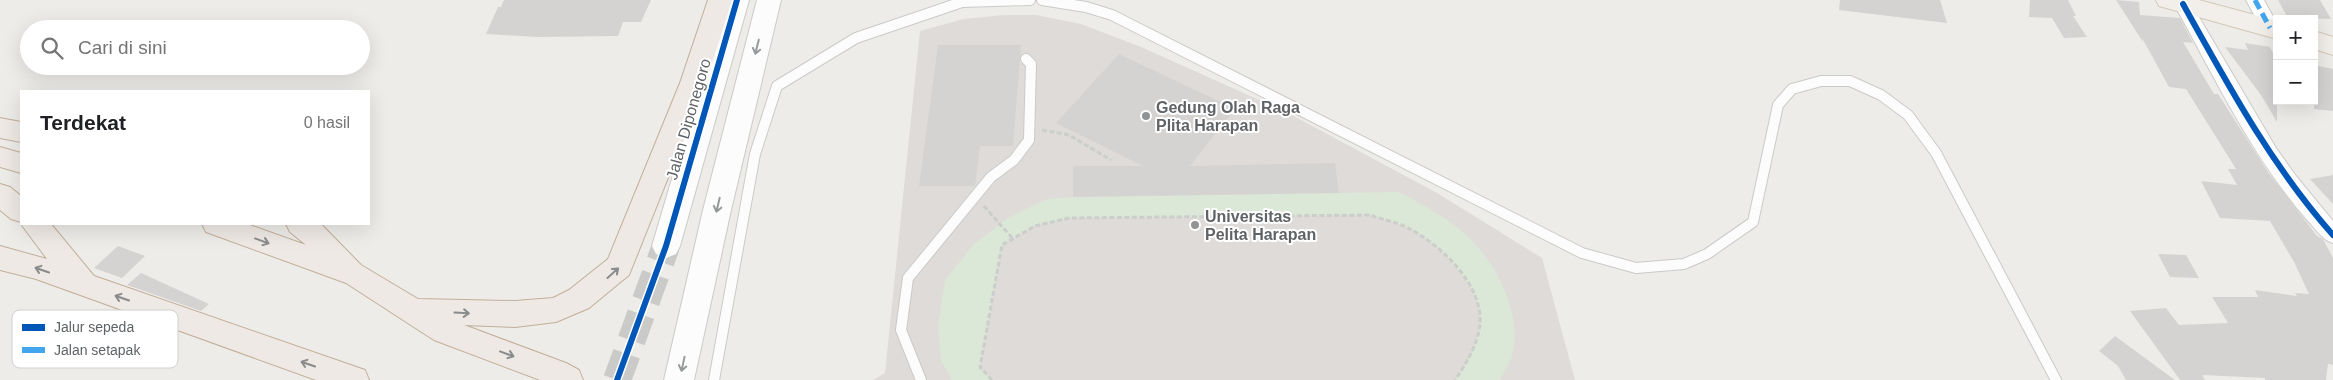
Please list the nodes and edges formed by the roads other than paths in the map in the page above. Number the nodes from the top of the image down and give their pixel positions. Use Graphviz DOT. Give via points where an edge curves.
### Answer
graph roads {
  1 [pos="720,0"];
  2 [pos="737,0"];
  3 [pos="769,0"];
  4 [pos="1030,0"];
  5 [pos="1042,0"];
  6 [pos="2256,0"];
  7 [pos="2176,2"];
  8 [pos="2273,29"];
  9 [pos="2318,41"];
  10 [pos="2333,46"];
  11 [pos="1026,59"];
  12 [pos="0,128"];
  13 [pos="20,132"];
  14 [pos="0,157"];
  15 [pos="20,163"];
  16 [pos="0,195"];
  17 [pos="20,210"];
  18 [pos="36,225"];
  19 [pos="219,225"];
  20 [pos="302,225"];
  21 [pos="2333,235"];
  22 [pos="666,246"];
  23 [pos="0,258"];
  24 [pos="356,275"];
  25 [pos="84,284"];
  26 [pos="157,310"];
  27 [pos="414,310"];
  28 [pos="178,317"];
  29 [pos="354,380"];
  30 [pos="568,380"];
  31 [pos="679,380"];
  32 [pos="714,380"];
  33 [pos="922,380"];
  34 [pos="2056,380"];
  27 -- 1 [label="highway, one-way" via="516,314 556,310 579,298 619,267 693,83"];
  2 -- 22 [label="street, Jalan Diponegoro"];
  3 -- 31 [label="street, one-way"];
  4 -- 32 [label="lane" via="962,2 856,38 777,86 755,154"];
  5 -- 34 [label="lane" via="1112,15 1582,253 1636,268 1684,264 1707,254 1753,222 1778,105 1792,90 1821,81 1850,81 1881,95 1908,115 1936,153"];
  6 -- 8 [label="street"];
  7 -- 8 [label="main road"];
  7 -- 21 [label="street" via="2290,186"];
  9 -- 10 [label="main road"];
  11 -- 33 [label="lane" via="1031,64 1029,140 1014,160 991,177 908,278 901,330"];
  12 -- 13 [label="highway"];
  14 -- 15 [label="highway"];
  16 -- 17 [label="highway"];
  18 -- 25 [label="highway"];
  19 -- 24 [label="highway, one-way"];
  20 -- 24 [label="highway"];
  25 -- 23 [label="highway, one-way"];
  24 -- 27 [label="highway"];
  26 -- 25 [label="highway, one-way"];
  27 -- 30 [label="highway, one-way" via="446,331 555,372"];
  29 -- 28 [label="highway, one-way"];
}
